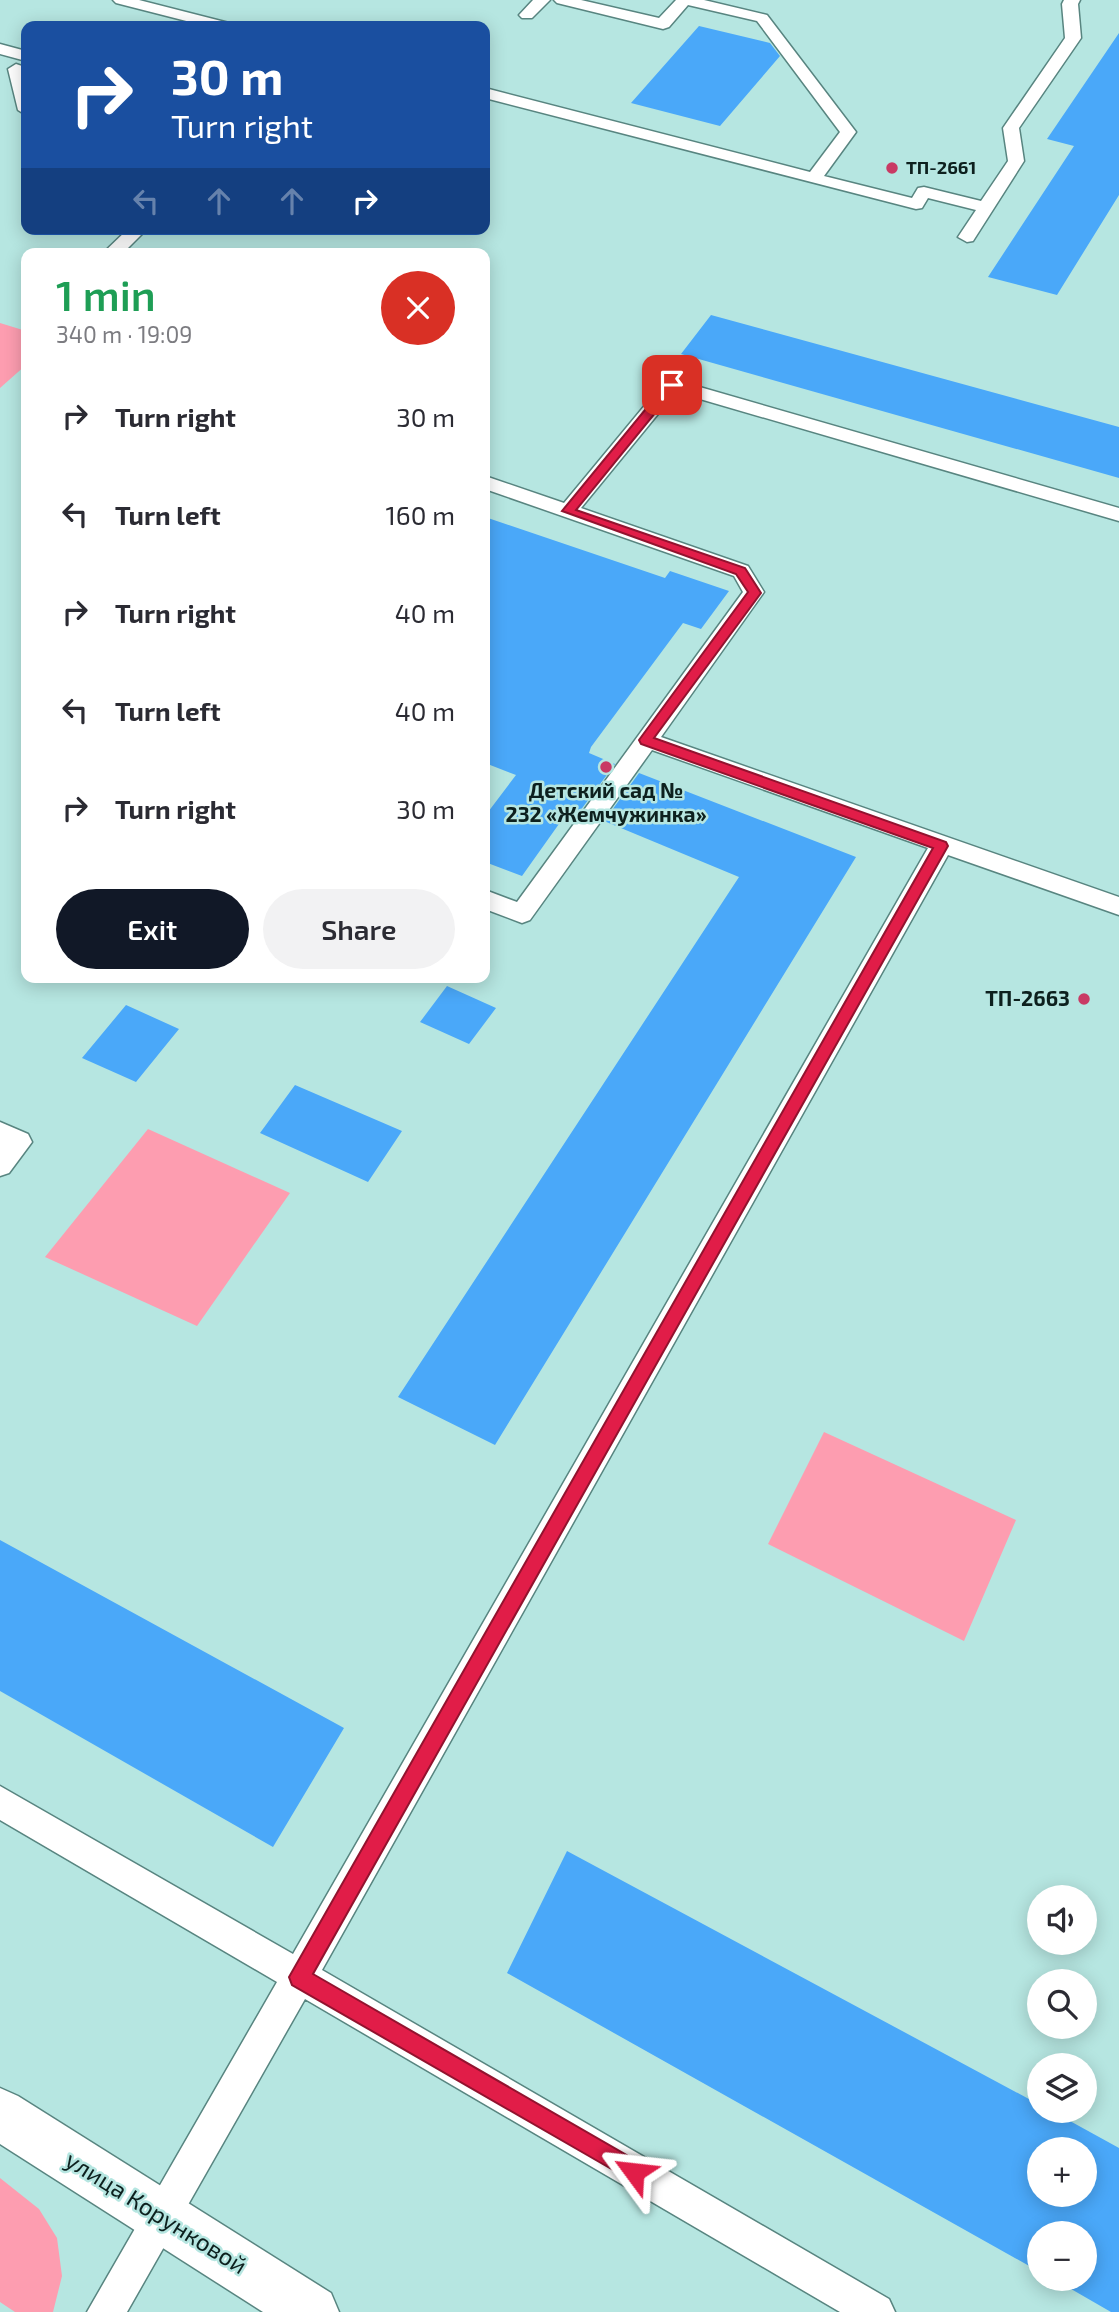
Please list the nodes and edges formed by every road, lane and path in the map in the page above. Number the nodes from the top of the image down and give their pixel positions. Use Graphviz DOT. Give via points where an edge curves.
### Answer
graph roads {
  1 [pos="121,0"];
  2 [pos="542,0"];
  3 [pos="562,0"];
  4 [pos="684,0"];
  5 [pos="1072,0"];
  6 [pos="527,15"];
  7 [pos="203,21"];
  8 [pos="0,49"];
  9 [pos="21,61"];
  10 [pos="21,64"];
  11 [pos="0,80"];
  12 [pos="490,94"];
  13 [pos="814,178"];
  14 [pos="986,208"];
  15 [pos="132,235"];
  16 [pos="967,237"];
  17 [pos="117,248"];
  18 [pos="490,484"];
  19 [pos="568,511"];
  20 [pos="1119,514"];
  21 [pos="646,740"];
  22 [pos="941,846"];
  23 [pos="490,901"];
  24 [pos="1119,906"];
  25 [pos="0,1133"];
  26 [pos="0,1165"];
  27 [pos="0,1802"];
  28 [pos="299,1977"];
  29 [pos="0,2114"];
  30 [pos="163,2216"];
  31 [pos="106,2312"];
  32 [pos="312,2312"];
  33 [pos="876,2312"];
  1 -- 7 [label="lane"];
  2 -- 6 [label="lane"];
  3 -- 4 [label="lane" via="663,24"];
  4 -- 13 [label="lane" via="762,18 815,85 848,132"];
  5 -- 14 [label="lane" via="1073,38 1011,128 1016,160"];
  8 -- 9 [label="lane"];
  10 -- 11 [label="lane"];
  12 -- 13 [label="lane"];
  13 -- 14 [label="lane" via="916,204 924,192"];
  14 -- 16 [label="lane"];
  15 -- 17 [label="lane"];
  18 -- 19 [label="lane"];
  19 -- 20 [label="lane" via="672,385"];
  19 -- 21 [label="lane" via="741,571 754,593"];
  21 -- 22 [label="lane"];
  21 -- 23 [label="lane" via="522,914"];
  22 -- 24 [label="lane"];
  22 -- 28 [label="lane"];
  25 -- 26 [label="lane" via="19,1142"];
  27 -- 28 [label="lane"];
  28 -- 30 [label="lane"];
  28 -- 33 [label="lane"];
  29 -- 30 [label="street, улица Корунковой"];
  30 -- 31 [label="lane"];
  30 -- 32 [label="street, улица Корунковой"];
}
